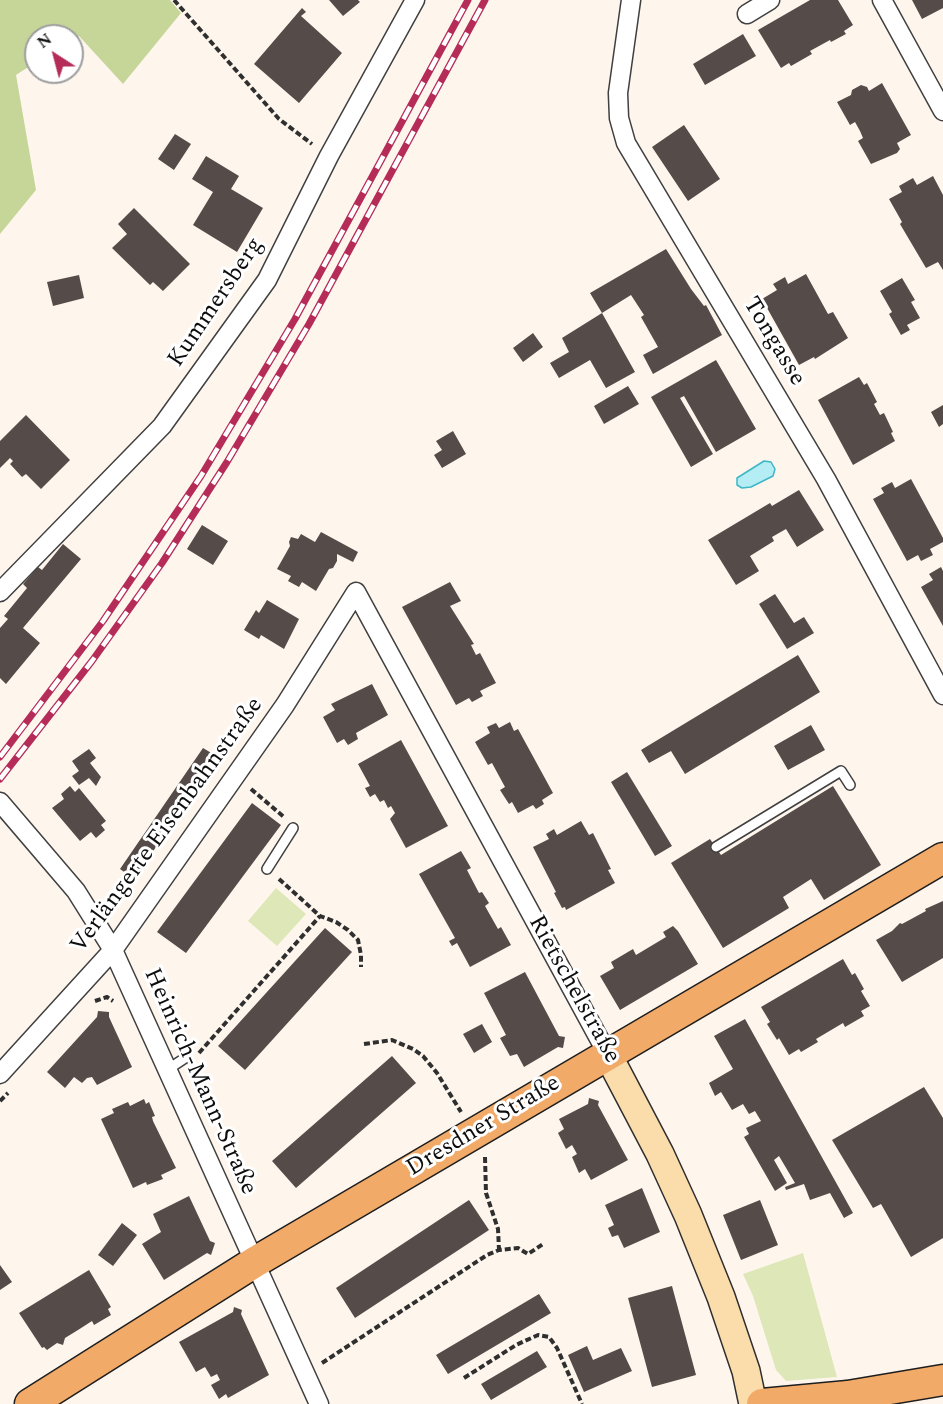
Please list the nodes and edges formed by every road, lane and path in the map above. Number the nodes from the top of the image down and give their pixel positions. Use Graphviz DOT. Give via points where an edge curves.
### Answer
graph roads {
  1 [pos="174,0"];
  2 [pos="416,0"];
  3 [pos="631,0"];
  4 [pos="770,0"];
  5 [pos="882,0"];
  6 [pos="747,14"];
  7 [pos="943,111"];
  8 [pos="329,156"];
  9 [pos="0,592"];
  10 [pos="356,592"];
  11 [pos="943,695"];
  12 [pos="850,785"];
  13 [pos="250,788"];
  14 [pos="0,802"];
  15 [pos="293,828"];
  16 [pos="716,847"];
  17 [pos="943,858"];
  18 [pos="267,869"];
  19 [pos="320,916"];
  20 [pos="113,950"];
  21 [pos="361,967"];
  22 [pos="94,1002"];
  23 [pos="117,1010"];
  24 [pos="364,1044"];
  25 [pos="608,1054"];
  26 [pos="185,1058"];
  27 [pos="167,1070"];
  28 [pos="0,1074"];
  29 [pos="16,1085"];
  30 [pos="0,1101"];
  31 [pos="477,1122"];
  32 [pos="543,1244"];
  33 [pos="500,1250"];
  34 [pos="255,1262"];
  35 [pos="306,1378"];
  36 [pos="464,1378"];
  37 [pos="943,1380"];
  38 [pos="30,1404"];
  39 [pos="319,1404"];
  40 [pos="582,1404"];
  41 [pos="753,1404"];
  42 [pos="762,1404"];
  1 -- 8 [label="path" via="279,119"];
  2 -- 8 [label="street, Kummersberg"];
  3 -- 11 [label="street, Tongasse" via="618,93 618,118 626,143 826,479"];
  4 -- 6 [label="street"];
  5 -- 7 [label="street"];
  8 -- 9 [label="street, Kummersberg" via="267,280 162,426"];
  10 -- 20 [label="street, Verlängerte Eisenbahnstraße" via="285,705"];
  10 -- 25 [label="street, Rietschelstraße"];
  12 -- 16 [label="lane" via="841,771"];
  13 -- 15 [label="path"];
  14 -- 20 [label="street, Heinrich-Mann-Straße" via="76,891"];
  15 -- 18 [label="lane"];
  17 -- 25 [label="main road, Dresdner Straße"];
  18 -- 19 [label="path"];
  19 -- 21 [label="path" via="336,922 358,940"];
  19 -- 26 [label="path" via="198,1055"];
  20 -- 27 [label="street, Heinrich-Mann-Straße"];
  20 -- 28 [label="street, Verlängerte Eisenbahnstraße"];
  22 -- 23 [label="path" via="107,997"];
  24 -- 31 [label="path" via="392,1040 413,1049"];
  25 -- 31 [label="main road, Dresdner Straße"];
  25 -- 41 [label="main road, Rietschelstraße" via="688,1215 721,1297"];
  26 -- 27 [label="lane"];
  27 -- 34 [label="street, Heinrich-Mann-Straße"];
  29 -- 30 [label="path"];
  31 -- 33 [label="path" via="486,1193 498,1229"];
  31 -- 34 [label="main road, Dresdner Straße"];
  32 -- 33 [label="path" via="528,1254 518,1248"];
  33 -- 35 [label="path" via="317,1366"];
  34 -- 35 [label="street, Heinrich-Mann-Straße"];
  34 -- 38 [label="main road, Dresdner Straße"];
  35 -- 39 [label="street, Heinrich-Mann-Straße"];
  36 -- 40 [label="path" via="516,1345 538,1335 549,1337"];
  37 -- 42 [label="main road" via="838,1397"];
}
